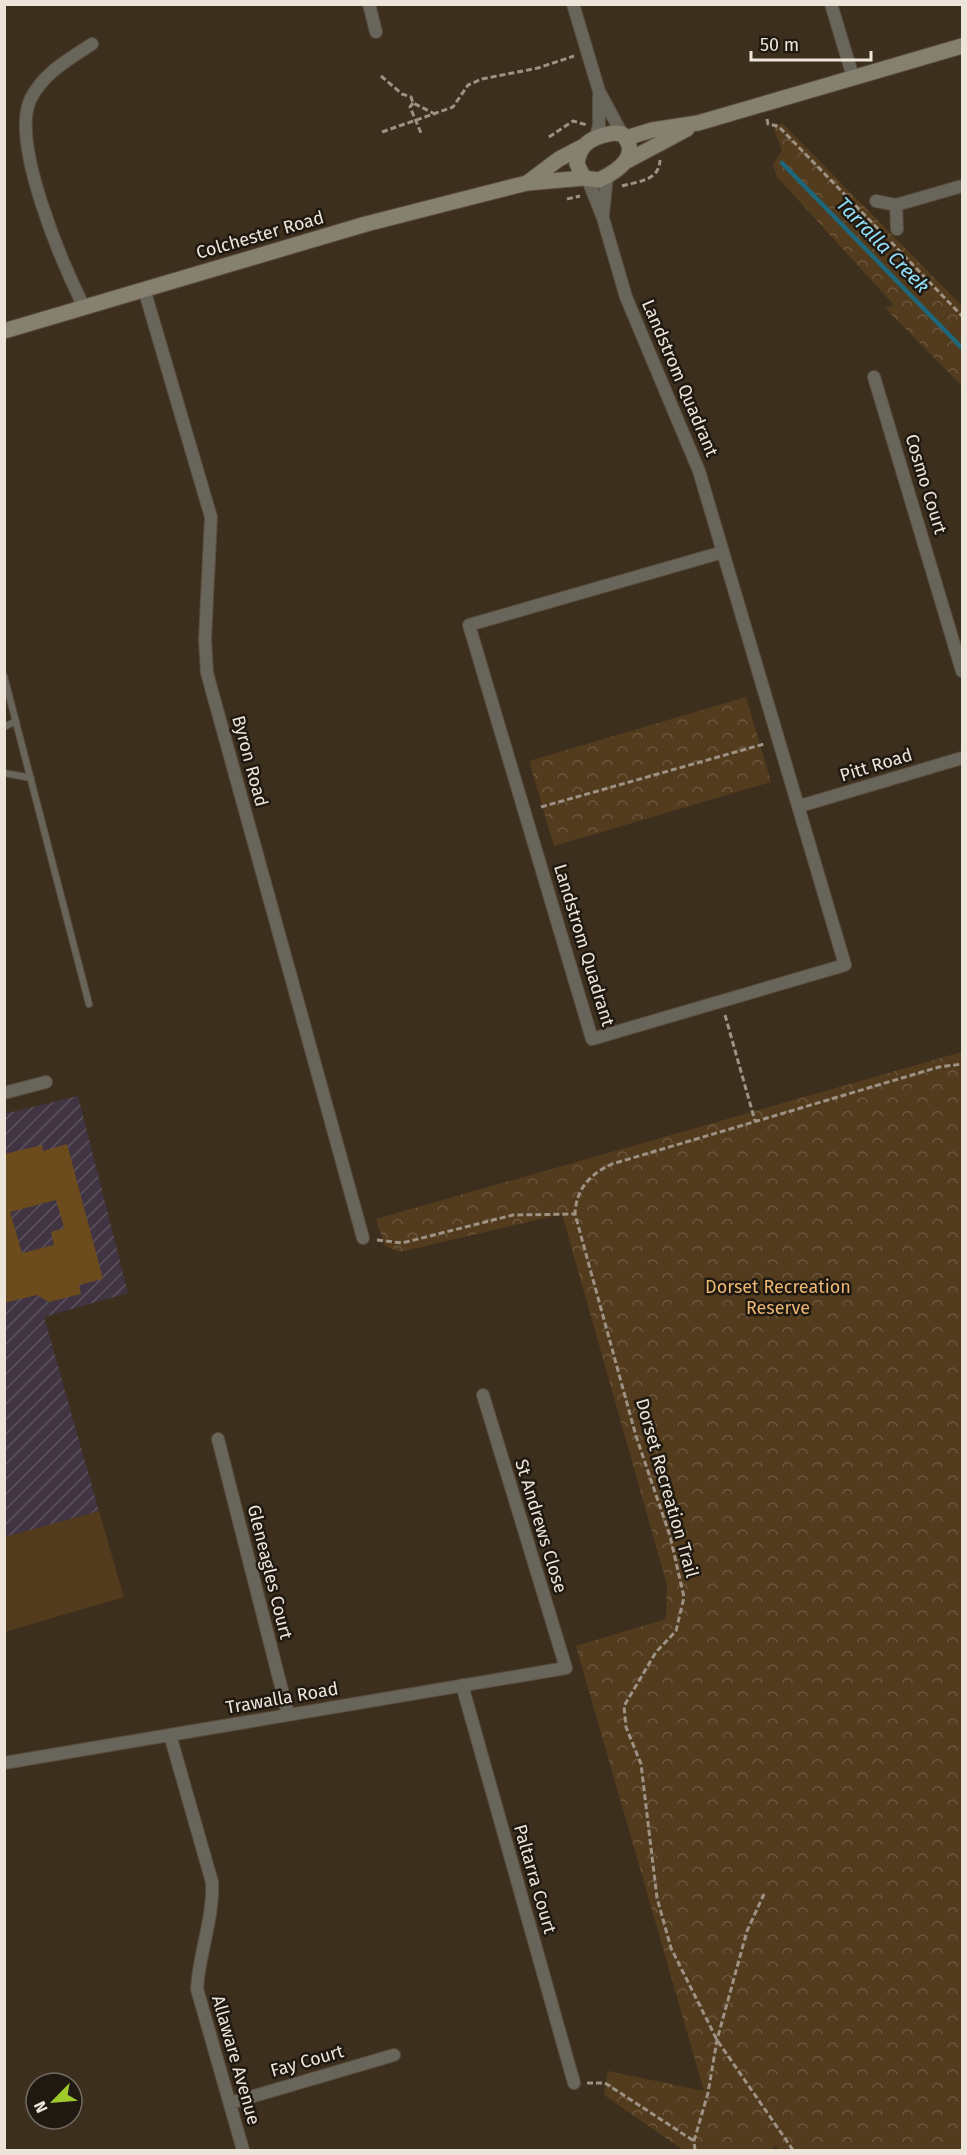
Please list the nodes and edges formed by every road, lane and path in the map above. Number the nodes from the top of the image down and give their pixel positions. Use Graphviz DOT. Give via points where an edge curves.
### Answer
graph roads {
  1 [pos="369,4"];
  2 [pos="573,4"];
  3 [pos="831,4"];
  4 [pos="376,32"];
  5 [pos="92,44"];
  6 [pos="963,46"];
  7 [pos="574,56"];
  8 [pos="381,76"];
  9 [pos="853,77"];
  10 [pos="599,92"];
  11 [pos="413,103"];
  12 [pos="762,104"];
  13 [pos="437,115"];
  14 [pos="418,122"];
  15 [pos="698,123"];
  16 [pos="594,130"];
  17 [pos="382,132"];
  18 [pos="421,133"];
  19 [pos="549,136"];
  20 [pos="624,136"];
  21 [pos="582,147"];
  22 [pos="660,158"];
  23 [pos="627,161"];
  24 [pos="607,176"];
  25 [pos="586,179"];
  26 [pos="527,183"];
  27 [pos="963,186"];
  28 [pos="618,188"];
  29 [pos="582,196"];
  30 [pos="567,199"];
  31 [pos="876,201"];
  32 [pos="896,205"];
  33 [pos="603,218"];
  34 [pos="897,228"];
  35 [pos="144,289"];
  36 [pos="84,307"];
  37 [pos="963,316"];
  38 [pos="4,330"];
  39 [pos="874,377"];
  40 [pos="723,552"];
  41 [pos="963,671"];
  42 [pos="4,676"];
  43 [pos="16,721"];
  44 [pos="4,728"];
  45 [pos="764,744"];
  46 [pos="963,758"];
  47 [pos="4,773"];
  48 [pos="31,778"];
  49 [pos="800,806"];
  50 [pos="541,807"];
  51 [pos="721,1002"];
  52 [pos="89,1004"];
  53 [pos="963,1064"];
  54 [pos="46,1082"];
  55 [pos="4,1093"];
  56 [pos="755,1122"];
  57 [pos="575,1214"];
  58 [pos="363,1238"];
  59 [pos="483,1395"];
  60 [pos="218,1439"];
  61 [pos="566,1668"];
  62 [pos="462,1685"];
  63 [pos="288,1714"];
  64 [pos="170,1736"];
  65 [pos="4,1762"];
  66 [pos="764,1894"];
  67 [pos="717,2040"];
  68 [pos="394,2055"];
  69 [pos="574,2083"];
  70 [pos="230,2103"];
  71 [pos="694,2141"];
  72 [pos="243,2151"];
  73 [pos="695,2151"];
  74 [pos="792,2151"];
  1 -- 4 [label="street"];
  2 -- 10 [label="street"];
  3 -- 9 [label="street"];
  5 -- 36 [label="street" via="40,83 30,100 25,124 29,158 54,241"];
  6 -- 9 [label="main road"];
  7 -- 13 [label="path" via="468,85 453,107"];
  8 -- 11 [label="path" via="411,97"];
  9 -- 12 [label="main road"];
  10 -- 16 [label="street" via="599,125"];
  10 -- 20 [label="street"];
  11 -- 13 [label="path"];
  11 -- 14 [label="path" via="410,107"];
  12 -- 15 [label="main road"];
  12 -- 37 [label="path" via="768,124 778,126"];
  13 -- 14 [label="path"];
  14 -- 17 [label="path"];
  14 -- 18 [label="path"];
  15 -- 20 [label="main road"];
  15 -- 23 [label="main road"];
  16 -- 19 [label="path" via="573,121"];
  16 -- 20 [label="main road"];
  16 -- 21 [label="main road"];
  20 -- 23 [label="main road" via="630,148"];
  21 -- 25 [label="main road" via="577,165"];
  21 -- 26 [label="main road, Colchester Road"];
  22 -- 28 [label="path" via="651,177"];
  23 -- 24 [label="main road"];
  24 -- 25 [label="main road"];
  24 -- 33 [label="street, Landstrom Quadrant"];
  25 -- 26 [label="main road, Colchester Road"];
  25 -- 33 [label="street, Landstrom Quadrant"];
  26 -- 35 [label="main road, Colchester Road" via="366,224"];
  27 -- 32 [label="street"];
  29 -- 30 [label="path"];
  31 -- 32 [label="street"];
  32 -- 34 [label="street"];
  33 -- 40 [label="street, Landstrom Quadrant" via="626,297 699,471"];
  35 -- 36 [label="main road, Colchester Road"];
  35 -- 58 [label="street, Byron Road" via="211,517 207,674"];
  36 -- 38 [label="main road, Colchester Road"];
  39 -- 41 [label="street, Cosmo Court"];
  40 -- 49 [label="street, Landstrom Quadrant"];
  40 -- 51 [label="street, Landstrom Quadrant" via="469,624 592,1039"];
  42 -- 43 [label="lane"];
  43 -- 44 [label="lane"];
  43 -- 48 [label="lane"];
  45 -- 50 [label="path"];
  46 -- 49 [label="street, Pitt Road"];
  47 -- 48 [label="lane"];
  48 -- 52 [label="lane"];
  49 -- 51 [label="street, Landstrom Quadrant" via="845,964"];
  51 -- 56 [label="path"];
  53 -- 56 [label="path" via="939,1067"];
  54 -- 55 [label="street"];
  56 -- 57 [label="path" via="596,1172 576,1199"];
  57 -- 58 [label="path" via="513,1215 402,1243"];
  57 -- 67 [label="path, Dorset Recreation Trail" via="636,1436 670,1536 684,1597 676,1631 656,1653 624,1706 626,1727 641,1764 657,1898 671,1948"];
  59 -- 61 [label="street, St Andrews Close"];
  60 -- 63 [label="street, Gleneagles Court"];
  61 -- 62 [label="street, Trawalla Road"];
  62 -- 63 [label="street, Trawalla Road"];
  62 -- 69 [label="street, Paltarra Court"];
  63 -- 64 [label="street, Trawalla Road"];
  64 -- 65 [label="street, Trawalla Road"];
  64 -- 70 [label="street, Allaware Avenue" via="212,1882 213,1898 196,1989"];
  66 -- 67 [label="path" via="747,1932"];
  67 -- 71 [label="path"];
  67 -- 74 [label="path, Dorset Recreation Trail"];
  68 -- 70 [label="street, Fay Court"];
  69 -- 71 [label="path" via="605,2084"];
  70 -- 72 [label="street, Allaware Avenue"];
  71 -- 73 [label="path"];
}
